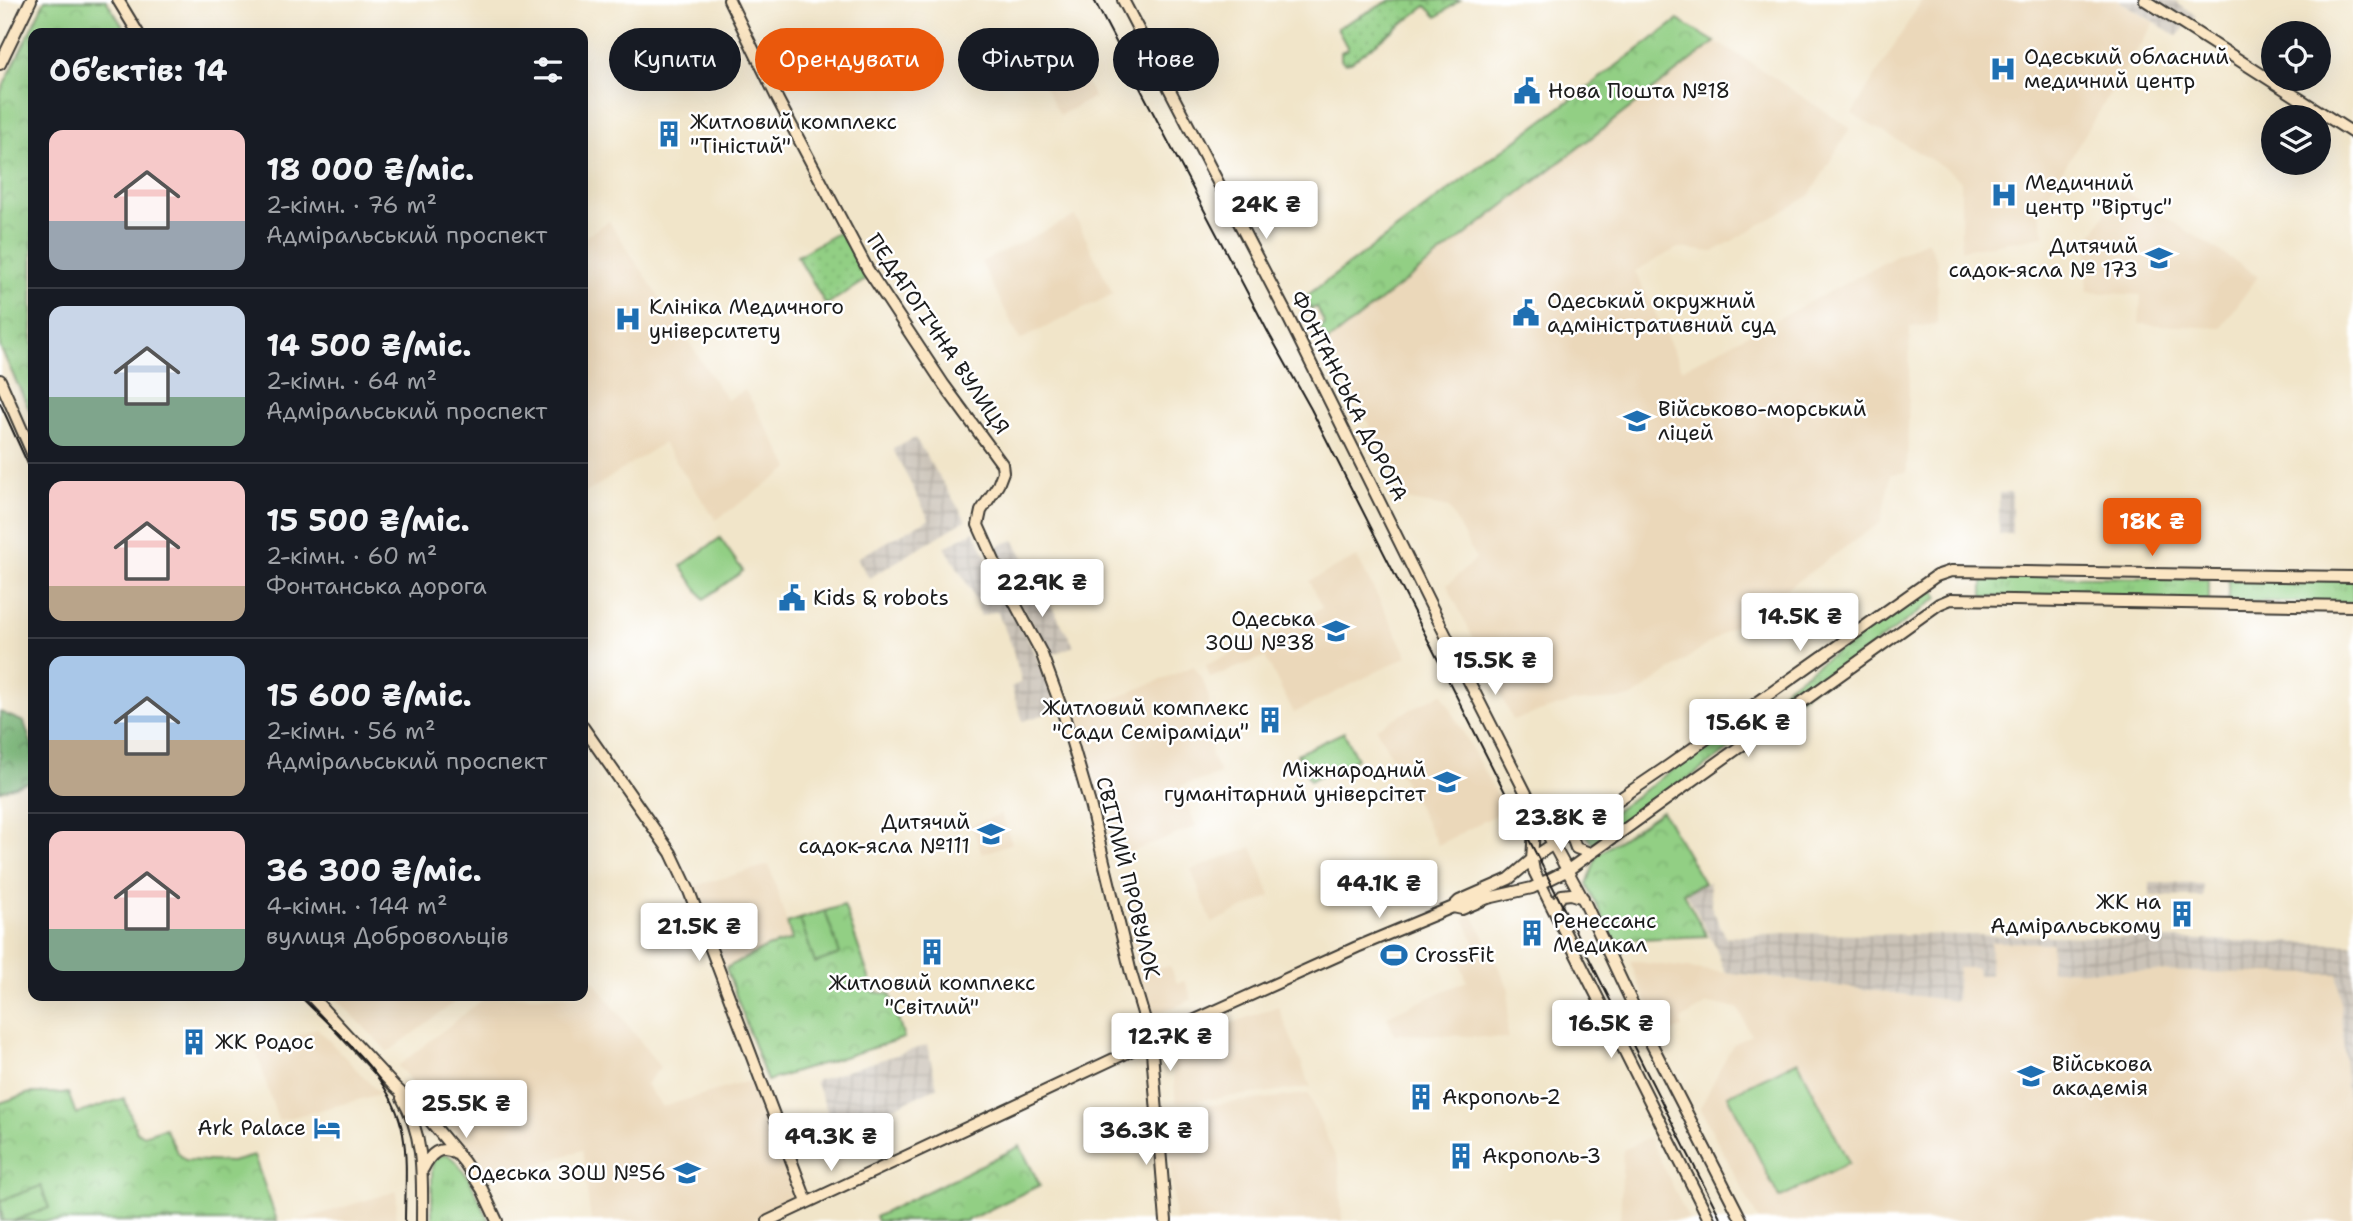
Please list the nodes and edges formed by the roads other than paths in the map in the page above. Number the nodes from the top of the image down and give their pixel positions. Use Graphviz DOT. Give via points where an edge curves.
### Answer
graph roads {
  1 [pos="31,0"];
  2 [pos="118,0"];
  3 [pos="729,0"];
  4 [pos="1123,0"];
  5 [pos="2144,0"];
  6 [pos="135,28"];
  7 [pos="0,64"];
  8 [pos="2353,133"];
  9 [pos="0,380"];
  10 [pos="28,444"];
  11 [pos="1002,468"];
  12 [pos="2353,577"];
  13 [pos="2353,606"];
  14 [pos="588,734"];
  15 [pos="1535,811"];
  16 [pos="1575,830"];
  17 [pos="1554,844"];
  18 [pos="1590,853"];
  19 [pos="1532,860"];
  20 [pos="1568,870"];
  21 [pos="1540,884"];
  22 [pos="1583,898"];
  23 [pos="1453,907"];
  24 [pos="1555,911"];
  25 [pos="316,1001"];
  26 [pos="1151,1040"];
  27 [pos="396,1087"];
  28 [pos="464,1162"];
  29 [pos="422,1171"];
  30 [pos="807,1202"];
  31 [pos="422,1221"];
  32 [pos="497,1221"];
  33 [pos="768,1221"];
  34 [pos="1166,1221"];
  35 [pos="1710,1221"];
  36 [pos="1741,1221"];
  1 -- 7 [label="main road"];
  2 -- 6 [label="main road"];
  3 -- 11 [label="main road, ПЕДАГОГІЧНА ВУЛИЦЯ" via="868,270"];
  4 -- 15 [label="main road, ФОНТАНСЬКА ДОРОГА" via="1284,309"];
  5 -- 8 [label="main road"];
  9 -- 10 [label="main road"];
  11 -- 26 [label="main road, СВІТЛИЙ ПРОВУЛОК" via="978,525 1041,652 1067,727"];
  12 -- 16 [label="main road" via="1951,571 1936,576"];
  13 -- 18 [label="main road" via="1951,599"];
  14 -- 30 [label="main road" via="671,853 683,878"];
  15 -- 17 [label="main road, ФОНТАНСЬКА ДОРОГА"];
  15 -- 19 [label="main road"];
  16 -- 17 [label="main road"];
  16 -- 18 [label="main road" via="1576,848"];
  17 -- 19 [label="main road"];
  17 -- 20 [label="main road, ФОНТАНСЬКА ДОРОГА"];
  18 -- 20 [label="main road"];
  19 -- 21 [label="main road"];
  19 -- 23 [label="main road" via="1509,879"];
  20 -- 21 [label="main road"];
  20 -- 22 [label="main road"];
  21 -- 23 [label="main road" via="1462,909"];
  21 -- 24 [label="main road"];
  22 -- 24 [label="main road" via="1562,895"];
  22 -- 36 [label="main road"];
  23 -- 26 [label="main road"];
  24 -- 35 [label="main road"];
  25 -- 27 [label="main road"];
  26 -- 30 [label="main road"];
  26 -- 34 [label="main road, СВІТЛИЙ ПРОВУЛОК"];
  27 -- 28 [label="main road"];
  27 -- 29 [label="main road" via="418,1134"];
  28 -- 29 [label="main road" via="441,1150 431,1155"];
  28 -- 32 [label="main road"];
  29 -- 31 [label="main road"];
  30 -- 33 [label="main road"];
}
